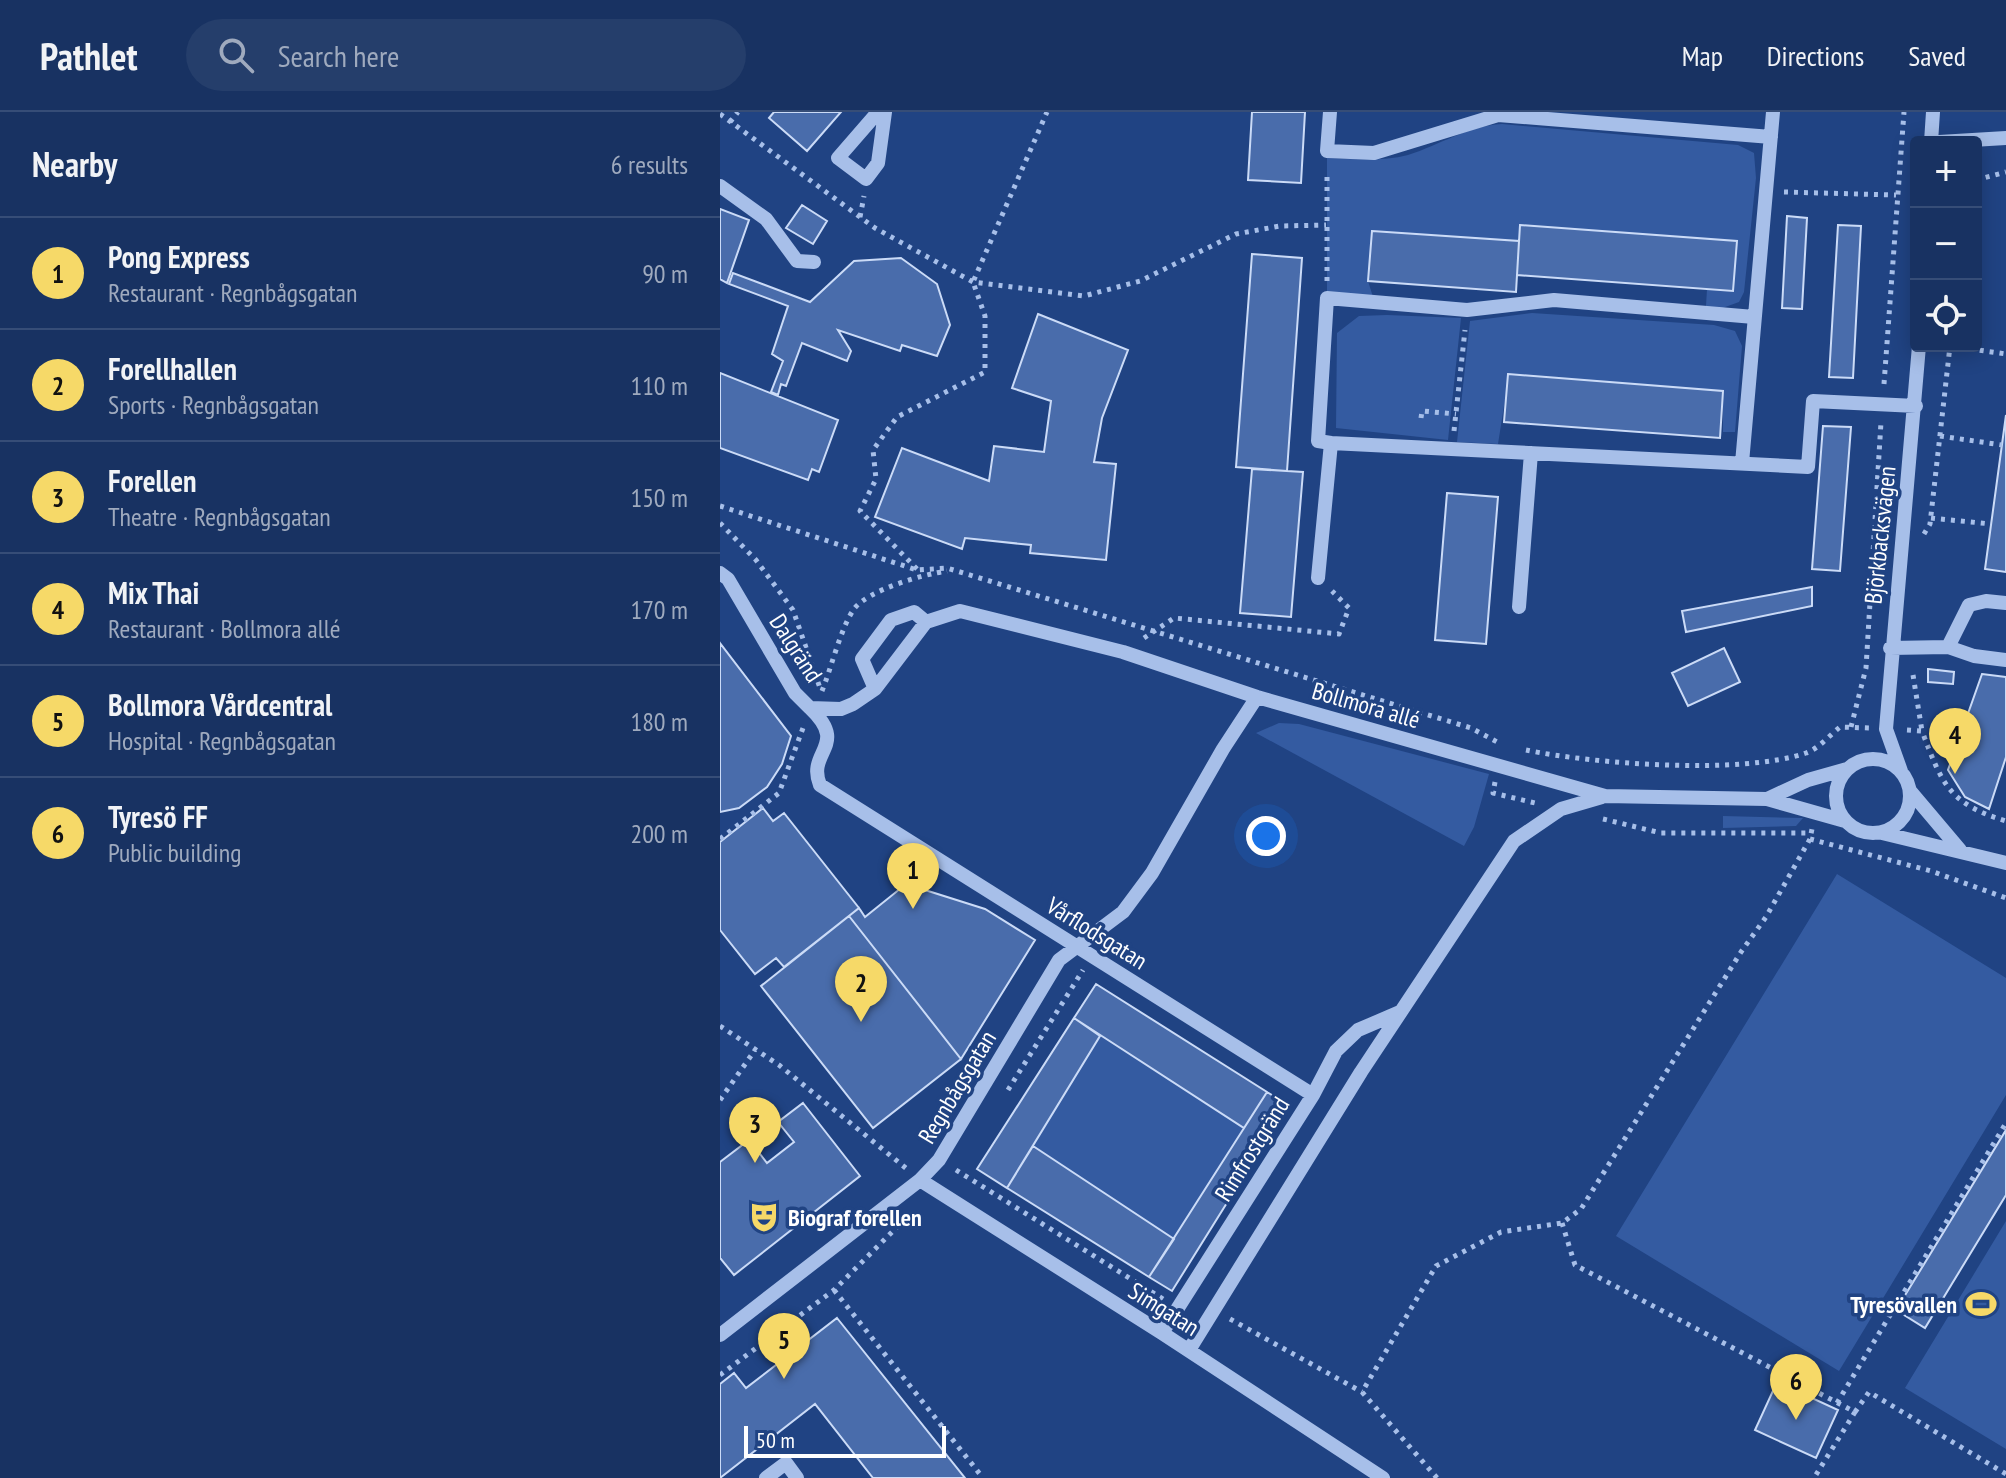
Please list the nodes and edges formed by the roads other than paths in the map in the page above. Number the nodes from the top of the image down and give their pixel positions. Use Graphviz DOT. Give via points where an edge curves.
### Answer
graph roads {
  1 [pos="878,112"];
  2 [pos="885,112"];
  3 [pos="1330,112"];
  4 [pos="1773,112"];
  5 [pos="1933,112"];
  6 [pos="1931,136"];
  7 [pos="1771,137"];
  8 [pos="2006,138"];
  9 [pos="1982,139"];
  10 [pos="720,186"];
  11 [pos="814,262"];
  12 [pos="1754,317"];
  13 [pos="1919,352"];
  14 [pos="1916,406"];
  15 [pos="1331,443"];
  16 [pos="1531,453"];
  17 [pos="1742,463"];
  18 [pos="720,573"];
  19 [pos="1318,578"];
  20 [pos="2006,603"];
  21 [pos="1519,607"];
  22 [pos="926,622"];
  23 [pos="1948,647"];
  24 [pos="1890,648"];
  25 [pos="2006,660"];
  26 [pos="875,689"];
  27 [pos="1257,697"];
  28 [pos="810,708"];
  29 [pos="1886,729"];
  30 [pos="1869,759"];
  31 [pos="1847,769"];
  32 [pos="1901,771"];
  33 [pos="1911,792"];
  34 [pos="1605,796"];
  35 [pos="1767,799"];
  36 [pos="1845,821"];
  37 [pos="1882,833"];
  38 [pos="1960,850"];
  39 [pos="2006,863"];
  40 [pos="1076,946"];
  41 [pos="1400,1012"];
  42 [pos="1313,1095"];
  43 [pos="920,1180"];
  44 [pos="1162,1333"];
  45 [pos="720,1335"];
  46 [pos="1189,1350"];
  47 [pos="766,1478"];
  48 [pos="797,1478"];
  49 [pos="1383,1478"];
  1 -- 2 [label="street" via="838,158 866,179 878,163"];
  3 -- 7 [label="street" via="1327,151 1374,153 1498,115"];
  4 -- 7 [label="street"];
  5 -- 6 [label="street"];
  7 -- 12 [label="street"];
  8 -- 9 [label="street"];
  10 -- 11 [label="street" via="766,219 797,261"];
  12 -- 15 [label="street" via="1554,300 1467,310 1327,298 1318,441"];
  12 -- 17 [label="street"];
  13 -- 14 [label="street, Björkbacksvägen"];
  14 -- 17 [label="street" via="1813,401 1808,467"];
  14 -- 24 [label="street, Björkbacksvägen"];
  15 -- 16 [label="street"];
  15 -- 19 [label="street"];
  16 -- 17 [label="street"];
  16 -- 21 [label="street"];
  18 -- 28 [label="street, Dalgränd" via="795,693"];
  20 -- 23 [label="street" via="1969,605"];
  22 -- 26 [label="street, Dalgränd"];
  22 -- 26 [label="street" via="914,612 891,620 884,629 862,659"];
  22 -- 27 [label="street, Bollmora allé" via="960,611 1123,652"];
  23 -- 24 [label="street"];
  23 -- 25 [label="street"];
  24 -- 29 [label="street, Björkbacksvägen"];
  26 -- 28 [label="street, Dalgränd" via="841,709"];
  27 -- 34 [label="street, Bollmora allé"];
  27 -- 40 [label="street, Regnbågsgatan" via="1152,873 1123,912"];
  28 -- 40 [label="street, Vårflodsgatan" via="828,733 817,766 820,785"];
  29 -- 30 [label="street, Björkbacksvägen"];
  29 -- 32 [label="street, Björkbacksvägen"];
  30 -- 31 [label="street, Bollmora allé"];
  30 -- 32 [label="street" via="1881,759"];
  31 -- 35 [label="street, Bollmora allé"];
  31 -- 36 [label="street" via="1836,798"];
  32 -- 33 [label="street"];
  33 -- 37 [label="street" via="1901,822"];
  33 -- 38 [label="street"];
  34 -- 35 [label="street, Bollmora allé"];
  34 -- 41 [label="street" via="1561,809 1514,841"];
  35 -- 36 [label="street, Bollmora allé"];
  36 -- 37 [label="street, Bollmora allé" via="1862,832"];
  37 -- 38 [label="street, Bollmora allé"];
  38 -- 39 [label="street, Bollmora allé"];
  40 -- 42 [label="street, Vårflodsgatan"];
  40 -- 43 [label="street, Regnbågsgatan" via="1059,960 939,1160"];
  41 -- 42 [label="street, Rimfrostgränd" via="1358,1030 1336,1051"];
  41 -- 46 [label="street"];
  42 -- 44 [label="street, Rimfrostgränd"];
  43 -- 44 [label="street, Simgatan"];
  43 -- 45 [label="street, Regnbågsgatan"];
  44 -- 46 [label="street, Simgatan"];
  46 -- 49 [label="street, Simgatan"];
  47 -- 48 [label="street" via="786,1463"];
}
